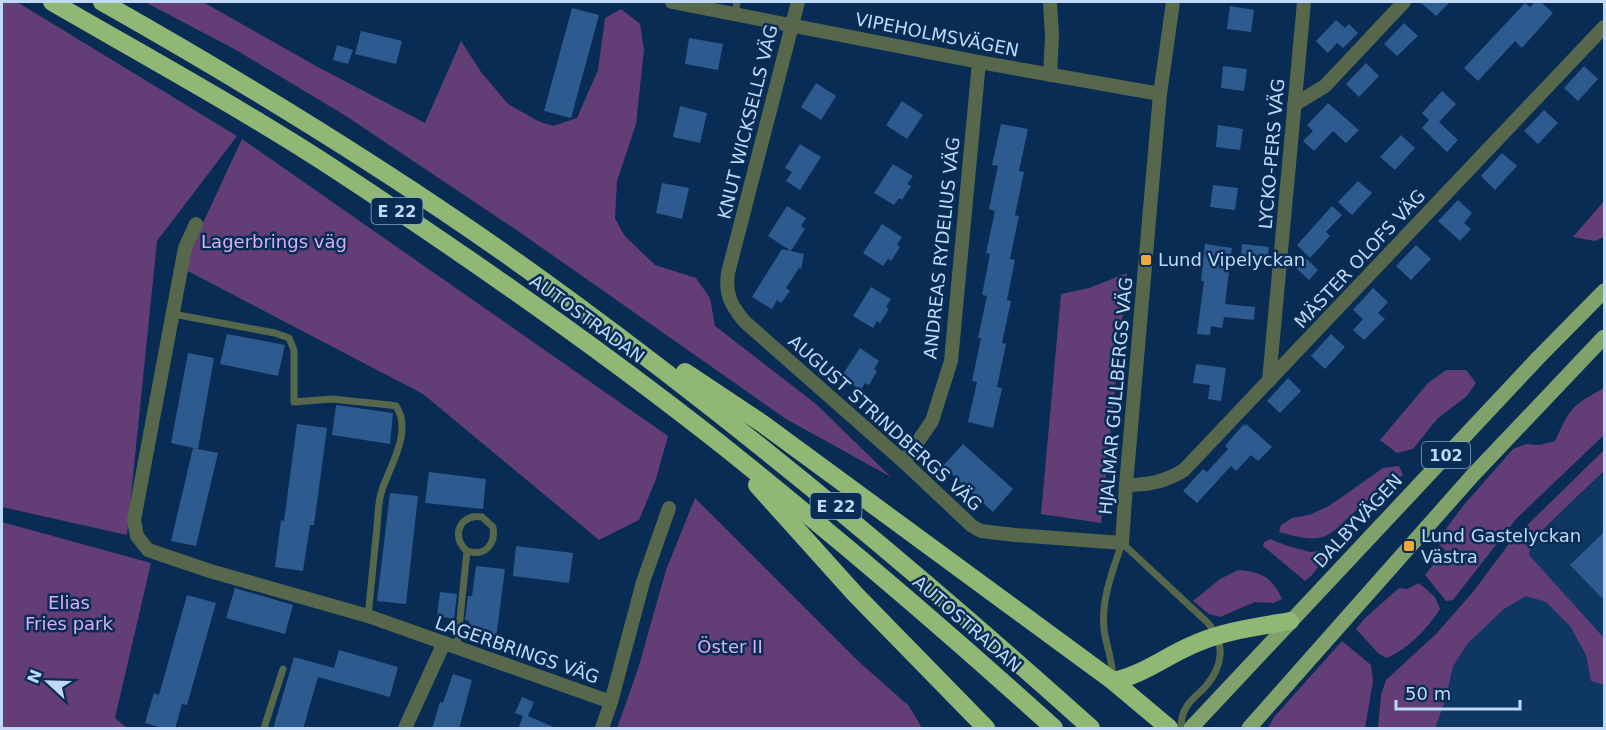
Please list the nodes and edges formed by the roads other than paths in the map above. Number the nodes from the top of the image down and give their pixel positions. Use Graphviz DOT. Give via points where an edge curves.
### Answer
graph roads {
  1 [pos="52,2"];
  2 [pos="102,2"];
  3 [pos="672,2"];
  4 [pos="798,2"];
  5 [pos="1050,2"];
  6 [pos="1173,2"];
  7 [pos="1304,2"];
  8 [pos="1404,2"];
  9 [pos="736,8"];
  10 [pos="792,24"];
  11 [pos="1605,27"];
  12 [pos="979,62"];
  13 [pos="1050,75"];
  14 [pos="1160,94"];
  15 [pos="1294,105"];
  16 [pos="196,224"];
  17 [pos="734,251"];
  18 [pos="1605,291"];
  19 [pos="568,299"];
  20 [pos="173,314"];
  21 [pos="1605,337"];
  22 [pos="1269,381"];
  23 [pos="724,447"];
  24 [pos="904,462"];
  25 [pos="1126,485"];
  26 [pos="669,508"];
  27 [pos="1122,543"];
  28 [pos="467,551"];
  29 [pos="368,616"];
  30 [pos="1290,621"];
  31 [pos="1217,635"];
  32 [pos="444,643"];
  33 [pos="457,648"];
  34 [pos="283,669"];
  35 [pos="1113,681"];
  36 [pos="611,702"];
  37 [pos="264,729"];
  38 [pos="405,729"];
  39 [pos="602,729"];
  40 [pos="986,729"];
  41 [pos="1054,729"];
  42 [pos="1091,729"];
  43 [pos="1169,729"];
  44 [pos="1181,729"];
  45 [pos="1191,729"];
  46 [pos="1249,729"];
  1 -- 23 [label="highway, AUTOSTRADAN / E 22" via="334,169 555,321"];
  2 -- 19 [label="highway, AUTOSTRADAN / E 22" via="230,76 376,168"];
  3 -- 9 [label="street, VIPEHOLMSVÄGEN"];
  4 -- 10 [label="street, KNUT WICKSELLS VÄG"];
  5 -- 13 [label="street"];
  6 -- 14 [label="street, HJALMAR GULLBERGS VÄG"];
  7 -- 15 [label="street, LYCKO-PERS VÄG"];
  8 -- 15 [label="street" via="1325,86"];
  9 -- 10 [label="street, VIPEHOLMSVÄGEN"];
  10 -- 12 [label="street, VIPEHOLMSVÄGEN"];
  10 -- 17 [label="street, KNUT WICKSELLS VÄG"];
  11 -- 22 [label="street, MÄSTER OLOFS VÄG"];
  12 -- 13 [label="street, VIPEHOLMSVÄGEN"];
  12 -- 24 [label="street, ANDREAS RYDELIUS VÄG" via="951,362 932,421"];
  13 -- 14 [label="street, VIPEHOLMSVÄGEN"];
  14 -- 25 [label="street, HJALMAR GULLBERGS VÄG"];
  15 -- 22 [label="street, LYCKO-PERS VÄG"];
  16 -- 20 [label="street, LAGERBRINGS VÄG" via="185,248"];
  17 -- 24 [label="street, AUGUST STRINDBERGS VÄG" via="726,284 732,306 745,322"];
  18 -- 30 [label="main road, DALBYVÄGEN / 102"];
  19 -- 35 [label="highway" via="763,424"];
  19 -- 42 [label="highway, AUTOSTRADAN / E 22" via="804,480"];
  20 -- 29 [label="street, LAGERBRINGS VÄG" via="135,520 137,536 148,550"];
  20 -- 29 [label="lane" via="289,338 294,350 294,402 332,399 396,406 401,413 401,436 381,493"];
  21 -- 46 [label="main road, 102" via="1473,474"];
  22 -- 25 [label="street, MÄSTER OLOFS VÄG" via="1184,470 1155,483"];
  23 -- 40 [label="highway" via="855,594"];
  23 -- 41 [label="highway, AUTOSTRADAN / E 22" via="877,572"];
  24 -- 27 [label="street, AUGUST STRINDBERGS VÄG" via="964,520 981,531"];
  25 -- 27 [label="street, HJALMAR GULLBERGS VÄG"];
  26 -- 36 [label="street" via="642,582"];
  27 -- 31 [label="lane"];
  27 -- 35 [label="lane" via="1107,588 1103,621"];
  28 -- 28 [label="lane" via="458,540 460,526 468,518 482,517 493,527 494,541 484,552"];
  28 -- 33 [label="lane"];
  29 -- 32 [label="street, LAGERBRINGS VÄG"];
  30 -- 31 [label="highway"];
  30 -- 45 [label="main road, DALBYVÄGEN / 102"];
  31 -- 35 [label="highway" via="1130,678"];
  31 -- 44 [label="lane" via="1221,646 1219,665 1187,706"];
  32 -- 33 [label="street, LAGERBRINGS VÄG"];
  32 -- 38 [label="street"];
  33 -- 36 [label="street, LAGERBRINGS VÄG"];
  34 -- 37 [label="lane"];
  35 -- 43 [label="highway"];
  36 -- 39 [label="street"];
}
